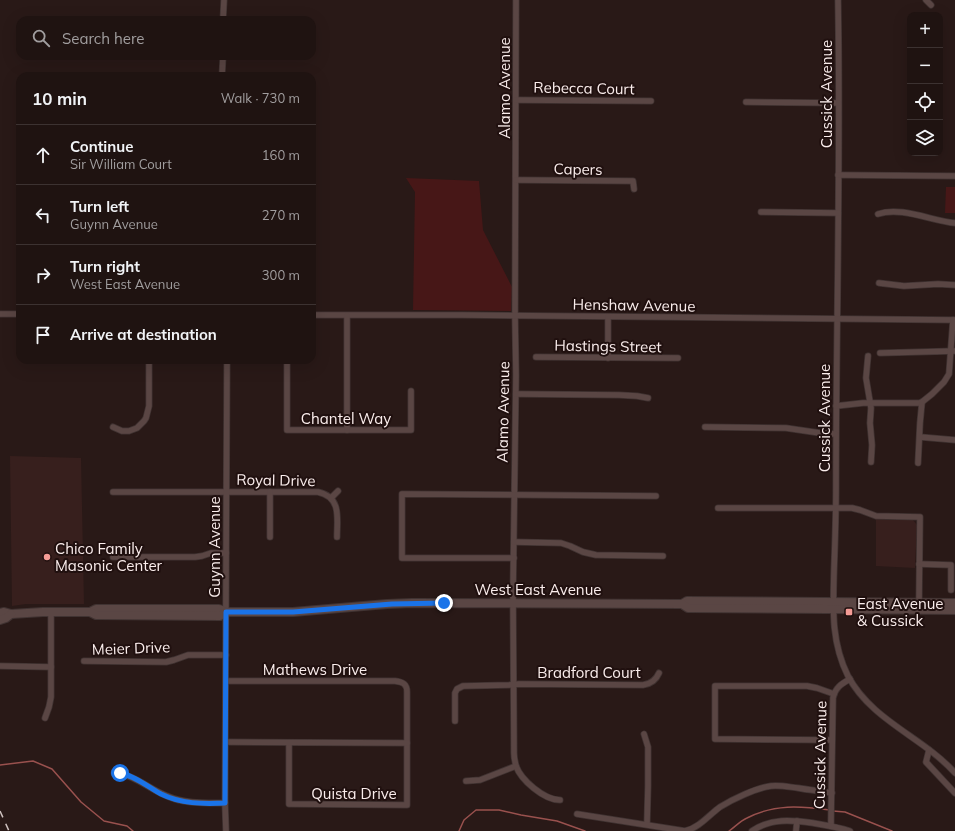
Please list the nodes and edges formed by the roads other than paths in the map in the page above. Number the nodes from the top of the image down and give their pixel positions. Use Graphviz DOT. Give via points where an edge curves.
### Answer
graph roads {
  1 [pos="224,0"];
  2 [pos="516,0"];
  3 [pos="838,0"];
  4 [pos="926,0"];
  5 [pos="931,5"];
  6 [pos="224,16"];
  7 [pos="223,60"];
  8 [pos="222,72"];
  9 [pos="516,100"];
  10 [pos="651,101"];
  11 [pos="746,102"];
  12 [pos="838,103"];
  13 [pos="838,175"];
  14 [pos="955,176"];
  15 [pos="516,180"];
  16 [pos="634,189"];
  17 [pos="760,212"];
  18 [pos="838,214"];
  19 [pos="878,214"];
  20 [pos="955,223"];
  21 [pos="879,283"];
  22 [pos="955,285"];
  23 [pos="0,314"];
  24 [pos="16,314"];
  25 [pos="316,315"];
  26 [pos="347,316"];
  27 [pos="515,316"];
  28 [pos="608,317"];
  29 [pos="837,319"];
  30 [pos="954,320"];
  31 [pos="880,352"];
  32 [pos="953,352"];
  33 [pos="868,356"];
  34 [pos="536,357"];
  35 [pos="608,358"];
  36 [pos="678,358"];
  37 [pos="149,364"];
  38 [pos="227,364"];
  39 [pos="287,364"];
  40 [pos="952,372"];
  41 [pos="411,392"];
  42 [pos="516,394"];
  43 [pos="648,398"];
  44 [pos="922,402"];
  45 [pos="869,403"];
  46 [pos="836,406"];
  47 [pos="113,427"];
  48 [pos="705,427"];
  49 [pos="347,430"];
  50 [pos="835,434"];
  51 [pos="920,437"];
  52 [pos="955,440"];
  53 [pos="871,462"];
  54 [pos="918,463"];
  55 [pos="226,491"];
  56 [pos="113,492"];
  57 [pos="270,492"];
  58 [pos="338,492"];
  59 [pos="514,495"];
  60 [pos="656,496"];
  61 [pos="331,498"];
  62 [pos="718,508"];
  63 [pos="836,509"];
  64 [pos="270,537"];
  65 [pos="337,537"];
  66 [pos="514,542"];
  67 [pos="226,553"];
  68 [pos="663,556"];
  69 [pos="113,557"];
  70 [pos="514,558"];
  71 [pos="919,564"];
  72 [pos="951,590"];
  73 [pos="514,603"];
  74 [pos="919,603"];
  75 [pos="955,603"];
  76 [pos="834,606"];
  77 [pos="955,610"];
  78 [pos="51,612"];
  79 [pos="226,612"];
  80 [pos="0,613"];
  81 [pos="11,614"];
  82 [pos="0,620"];
  83 [pos="226,655"];
  84 [pos="84,661"];
  85 [pos="0,666"];
  86 [pos="51,666"];
  87 [pos="658,673"];
  88 [pos="850,679"];
  89 [pos="226,681"];
  90 [pos="404,684"];
  91 [pos="514,685"];
  92 [pos="834,694"];
  93 [pos="45,718"];
  94 [pos="455,721"];
  95 [pos="644,734"];
  96 [pos="832,740"];
  97 [pos="226,742"];
  98 [pos="289,743"];
  99 [pos="407,743"];
  100 [pos="929,750"];
  101 [pos="516,766"];
  102 [pos="114,773"];
  103 [pos="955,773"];
  104 [pos="466,781"];
  105 [pos="832,793"];
  106 [pos="955,793"];
  107 [pos="560,800"];
  108 [pos="225,803"];
  109 [pos="576,814"];
  110 [pos="797,821"];
  111 [pos="831,823"];
  112 [pos="647,824"];
  113 [pos="226,831"];
  114 [pos="752,831"];
  115 [pos="796,831"];
  116 [pos="850,831"];
  1 -- 6 [label="street"];
  2 -- 9 [label="street, Alamo Avenue"];
  3 -- 12 [label="street, Cussick Avenue"];
  4 -- 5 [label="street"];
  7 -- 8 [label="street"];
  9 -- 10 [label="street, Rebecca Court"];
  9 -- 15 [label="street, Alamo Avenue"];
  11 -- 12 [label="street"];
  12 -- 13 [label="street, Cussick Avenue"];
  13 -- 14 [label="street"];
  13 -- 18 [label="street, Cussick Avenue"];
  15 -- 16 [label="street, Capers" via="633,181"];
  15 -- 27 [label="street, Alamo Avenue"];
  17 -- 18 [label="street"];
  18 -- 29 [label="street, Cussick Avenue"];
  19 -- 20 [label="street" via="906,213"];
  21 -- 22 [label="street" via="904,286"];
  23 -- 24 [label="street"];
  25 -- 26 [label="street, Henshaw Avenue"];
  26 -- 27 [label="street, Henshaw Avenue"];
  26 -- 49 [label="street"];
  27 -- 28 [label="street, Henshaw Avenue"];
  27 -- 42 [label="street, Alamo Avenue"];
  28 -- 29 [label="street, Henshaw Avenue"];
  28 -- 35 [label="street"];
  29 -- 30 [label="street, Henshaw Avenue"];
  29 -- 46 [label="street, Cussick Avenue"];
  30 -- 32 [label="street"];
  31 -- 32 [label="street"];
  32 -- 40 [label="street"];
  33 -- 45 [label="street" via="866,378"];
  34 -- 35 [label="street, Hastings Street"];
  35 -- 36 [label="street, Hastings Street"];
  37 -- 47 [label="street" via="149,406 146,418 129,431"];
  38 -- 55 [label="street, Guynn Avenue"];
  39 -- 49 [label="street, Chantel Way" via="287,430"];
  40 -- 44 [label="street"];
  41 -- 49 [label="street, Chantel Way" via="411,430"];
  42 -- 43 [label="street" via="619,395"];
  42 -- 59 [label="street, Alamo Avenue"];
  44 -- 45 [label="street"];
  44 -- 51 [label="street"];
  45 -- 46 [label="street"];
  45 -- 53 [label="street"];
  46 -- 50 [label="street, Cussick Avenue"];
  48 -- 50 [label="street" via="790,428"];
  50 -- 63 [label="street, Cussick Avenue"];
  51 -- 52 [label="street"];
  51 -- 54 [label="street"];
  55 -- 56 [label="street, Royal Drive"];
  55 -- 57 [label="street, Royal Drive"];
  55 -- 67 [label="street, Guynn Avenue"];
  57 -- 61 [label="street, Royal Drive" via="318,492"];
  57 -- 64 [label="street"];
  58 -- 61 [label="street"];
  59 -- 60 [label="street"];
  59 -- 66 [label="street, Alamo Avenue"];
  59 -- 70 [label="street" via="402,494 402,558"];
  61 -- 65 [label="street, Royal Drive" via="337,509"];
  62 -- 63 [label="street"];
  63 -- 71 [label="street" via="856,509 882,516 920,517"];
  63 -- 76 [label="street, Cussick Avenue"];
  66 -- 68 [label="street" via="561,543 596,555"];
  66 -- 70 [label="street, Alamo Avenue"];
  67 -- 69 [label="street" via="195,557"];
  67 -- 79 [label="street, Guynn Avenue"];
  70 -- 73 [label="street, Alamo Avenue"];
  71 -- 72 [label="street" via="951,565"];
  71 -- 74 [label="street"];
  73 -- 76 [label="main road, West East Avenue" via="682,604 688,608"];
  73 -- 79 [label="main road, West East Avenue" via="399,603 293,612"];
  73 -- 91 [label="street, Alamo Avenue"];
  74 -- 75 [label="main road, West East Avenue"];
  74 -- 76 [label="main road, West East Avenue"];
  76 -- 77 [label="main road, West East Avenue"];
  76 -- 88 [label="street, Cussick Avenue" via="835,638"];
  78 -- 79 [label="main road, West East Avenue" via="220,616"];
  78 -- 81 [label="main road, West East Avenue"];
  78 -- 86 [label="street"];
  79 -- 83 [label="street, Guynn Avenue"];
  80 -- 81 [label="main road, West East Avenue"];
  81 -- 82 [label="main road, West East Avenue"];
  83 -- 84 [label="street, Meier Drive" via="188,655 166,662"];
  83 -- 89 [label="street, Guynn Avenue"];
  85 -- 86 [label="street"];
  86 -- 93 [label="street" via="50,702"];
  87 -- 91 [label="street, Bradford Court" via="653,682 644,685"];
  88 -- 92 [label="street, Cussick Avenue" via="839,686"];
  88 -- 100 [label="street" via="876,711"];
  89 -- 90 [label="street, Mathews Drive"];
  89 -- 97 [label="street, Guynn Avenue"];
  90 -- 99 [label="street, Quista Drive" via="407,689"];
  91 -- 94 [label="street, Bradford Court" via="466,685 459,688 455,696"];
  91 -- 101 [label="street, Alamo Avenue"];
  92 -- 96 [label="street, Cussick Avenue"];
  92 -- 96 [label="street" via="813,687 715,686 715,739"];
  95 -- 112 [label="street" via="648,747"];
  96 -- 105 [label="street, Cussick Avenue"];
  97 -- 98 [label="street"];
  97 -- 108 [label="street, Guynn Avenue"];
  98 -- 99 [label="street"];
  98 -- 99 [label="street, Quista Drive" via="289,804 407,804"];
  100 -- 103 [label="street"];
  100 -- 106 [label="street" via="926,762"];
  101 -- 104 [label="street" via="480,780"];
  101 -- 107 [label="street, Alamo Avenue" via="534,788 550,799"];
  102 -- 108 [label="street" via="133,777 176,800 192,803"];
  105 -- 111 [label="street, Cussick Avenue"];
  105 -- 112 [label="street" via="771,786 728,803 688,830"];
  108 -- 113 [label="street, Guynn Avenue"];
  109 -- 112 [label="street"];
  110 -- 111 [label="street"];
  110 -- 114 [label="street" via="773,822"];
  110 -- 115 [label="street"];
  111 -- 116 [label="street"];
}
